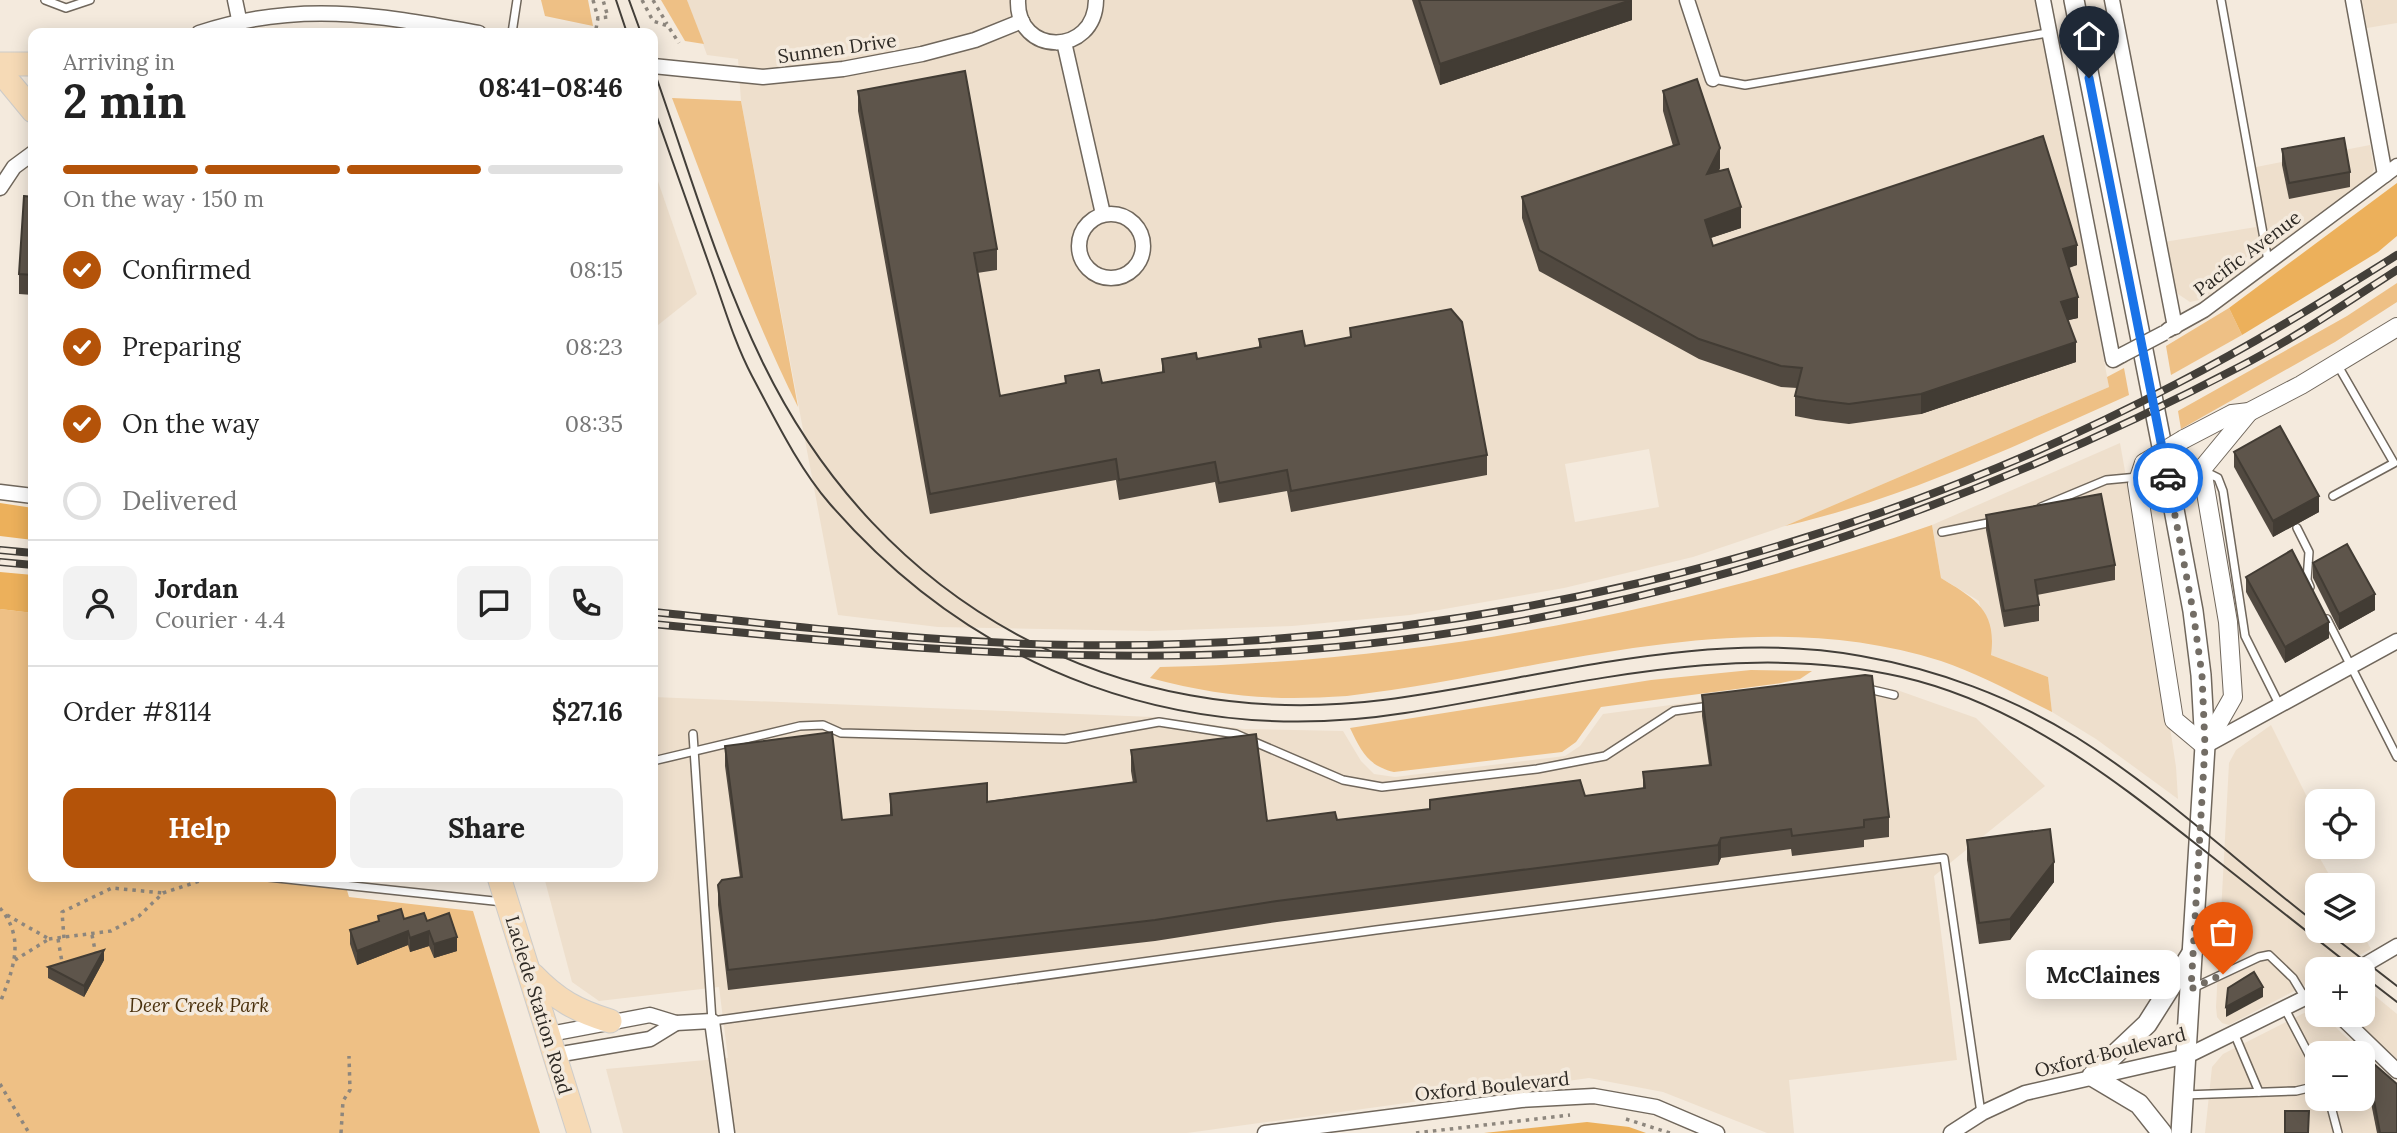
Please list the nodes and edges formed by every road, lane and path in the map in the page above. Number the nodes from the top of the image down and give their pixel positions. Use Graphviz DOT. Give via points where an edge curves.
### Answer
graph roads {
  1 [pos="45,0"];
  2 [pos="90,0"];
  3 [pos="235,0"];
  4 [pos="517,0"];
  5 [pos="593,0"];
  6 [pos="603,0"];
  7 [pos="642,0"];
  8 [pos="653,0"];
  9 [pos="1018,0"];
  10 [pos="1096,0"];
  11 [pos="1687,0"];
  12 [pos="2043,0"];
  13 [pos="2074,0"];
  14 [pos="2112,0"];
  15 [pos="2221,0"];
  16 [pos="2353,0"];
  17 [pos="598,18"];
  18 [pos="1021,21"];
  19 [pos="241,26"];
  20 [pos="668,26"];
  21 [pos="451,28"];
  22 [pos="513,28"];
  23 [pos="596,28"];
  24 [pos="2047,33"];
  25 [pos="1064,42"];
  26 [pos="679,43"];
  27 [pos="0,64"];
  28 [pos="28,64"];
  29 [pos="658,66"];
  30 [pos="0,71"];
  31 [pos="1713,79"];
  32 [pos="28,105"];
  33 [pos="28,157"];
  34 [pos="2391,170"];
  35 [pos="0,188"];
  36 [pos="1103,214"];
  37 [pos="2268,261"];
  38 [pos="2397,327"];
  39 [pos="2170,330"];
  40 [pos="2336,364"];
  41 [pos="2249,412"];
  42 [pos="2186,438"];
  43 [pos="2202,469"];
  44 [pos="2141,470"];
  45 [pos="0,492"];
  46 [pos="28,495"];
  47 [pos="2333,496"];
  48 [pos="2036,510"];
  49 [pos="2001,520"];
  50 [pos="2297,528"];
  51 [pos="1942,532"];
  52 [pos="2313,593"];
  53 [pos="2320,605"];
  54 [pos="2397,641"];
  55 [pos="2351,668"];
  56 [pos="1851,686"];
  57 [pos="1894,695"];
  58 [pos="1715,706"];
  59 [pos="2280,706"];
  60 [pos="693,734"];
  61 [pos="2205,746"];
  62 [pos="695,752"];
  63 [pos="2397,757"];
  64 [pos="658,760"];
  65 [pos="196,882"];
  66 [pos="316,882"];
  67 [pos="501,882"];
  68 [pos="163,892"];
  69 [pos="507,902"];
  70 [pos="0,908"];
  71 [pos="5,914"];
  72 [pos="92,935"];
  73 [pos="64,938"];
  74 [pos="49,939"];
  75 [pos="58,939"];
  76 [pos="2396,947"];
  77 [pos="2193,951"];
  78 [pos="96,958"];
  79 [pos="2375,959"];
  80 [pos="15,960"];
  81 [pos="74,965"];
  82 [pos="529,971"];
  83 [pos="2305,987"];
  84 [pos="2191,989"];
  85 [pos="2305,998"];
  86 [pos="0,1003"];
  87 [pos="2284,1008"];
  88 [pos="610,1021"];
  89 [pos="712,1021"];
  90 [pos="676,1023"];
  91 [pos="2349,1027"];
  92 [pos="2234,1033"];
  93 [pos="2360,1041"];
  94 [pos="553,1044"];
  95 [pos="2305,1047"];
  96 [pos="349,1056"];
  97 [pos="2187,1056"];
  98 [pos="2375,1056"];
  99 [pos="2397,1071"];
  100 [pos="2092,1076"];
  101 [pos="0,1084"];
  102 [pos="2305,1089"];
  103 [pos="2259,1092"];
  104 [pos="2184,1095"];
  105 [pos="2332,1111"];
  106 [pos="1982,1113"];
  107 [pos="1581,1114"];
  108 [pos="1624,1119"];
  109 [pos="29,1133"];
  110 [pos="341,1133"];
  111 [pos="579,1133"];
  112 [pos="727,1133"];
  113 [pos="1265,1133"];
  114 [pos="1416,1133"];
  115 [pos="1671,1133"];
  116 [pos="1717,1133"];
  117 [pos="1951,1133"];
  118 [pos="2162,1133"];
  119 [pos="2180,1133"];
  120 [pos="2338,1133"];
  1 -- 2 [label="lane" via="66,8"];
  3 -- 19 [label="street"];
  4 -- 22 [label="lane"];
  5 -- 17 [label="path"];
  6 -- 17 [label="path" via="608,17"];
  7 -- 20 [label="path" via="653,21"];
  8 -- 20 [label="path"];
  9 -- 18 [label="street"];
  10 -- 25 [label="street" via="1088,27"];
  11 -- 31 [label="street"];
  12 -- 24 [label="street"];
  13 -- 61 [label="main road" via="2193,611"];
  14 -- 39 [label="street"];
  15 -- 37 [label="lane"];
  16 -- 34 [label="street"];
  17 -- 23 [label="path"];
  18 -- 25 [label="street" via="1036,37"];
  18 -- 29 [label="street, Sunnen Drive" via="935,51 843,69 763,77"];
  19 -- 21 [label="street" via="296,9 346,9"];
  20 -- 26 [label="path"];
  24 -- 31 [label="lane" via="1745,85"];
  24 -- 39 [label="street, Pacific Avenue, bridge" via="2117,358"];
  25 -- 36 [label="street"];
  27 -- 28 [label="main road"];
  30 -- 32 [label="main road"];
  33 -- 35 [label="street" via="14,167"];
  34 -- 37 [label="street, Pacific Avenue"];
  36 -- 36 [label="street" via="1085,227 1081,257 1095,274 1116,278 1135,268 1144,250 1143,239 1140,229 1124,215"];
  37 -- 39 [label="street, Pacific Avenue"];
  38 -- 40 [label="street"];
  40 -- 41 [label="street"];
  40 -- 47 [label="lane" via="2394,463"];
  41 -- 42 [label="street" via="2232,414"];
  41 -- 43 [label="street"];
  42 -- 43 [label="street"];
  42 -- 44 [label="street, bridge"];
  43 -- 59 [label="lane" via="2218,478 2223,491 2245,636"];
  43 -- 61 [label="street" via="2228,622 2233,697"];
  44 -- 48 [label="lane"];
  44 -- 61 [label="street" via="2174,720"];
  45 -- 46 [label="street"];
  49 -- 51 [label="lane"];
  50 -- 52 [label="lane" via="2309,552 2307,580"];
  53 -- 55 [label="lane"];
  54 -- 55 [label="street"];
  55 -- 59 [label="street"];
  55 -- 63 [label="lane"];
  56 -- 57 [label="lane"];
  58 -- 62 [label="lane" via="1674,711 1605,756 1382,787 1343,780 1236,734 1158,722 1065,738 841,733 823,725 800,726"];
  59 -- 61 [label="street"];
  60 -- 62 [label="lane"];
  61 -- 77 [label="main road"];
  62 -- 64 [label="lane"];
  62 -- 89 [label="lane"];
  65 -- 68 [label="path"];
  66 -- 69 [label="lane"];
  67 -- 69 [label="main road, Laclede Station Road"];
  68 -- 72 [label="path" via="139,916"];
  68 -- 73 [label="path" via="112,888 62,912"];
  69 -- 82 [label="main road, Laclede Station Road"];
  70 -- 71 [label="path"];
  71 -- 74 [label="path"];
  71 -- 80 [label="path" via="15,936"];
  72 -- 73 [label="path"];
  72 -- 78 [label="path"];
  73 -- 75 [label="path"];
  74 -- 75 [label="path"];
  74 -- 80 [label="path"];
  75 -- 81 [label="path" via="63,969"];
  76 -- 79 [label="street"];
  77 -- 84 [label="main road"];
  77 -- 100 [label="main road" via="2147,1024"];
  80 -- 86 [label="path"];
  82 -- 88 [label="main road" via="561,1002"];
  82 -- 94 [label="main road, Laclede Station Road"];
  83 -- 84 [label="lane" via="2269,955"];
  84 -- 97 [label="main road"];
  85 -- 87 [label="street, Oxford Boulevard"];
  87 -- 92 [label="street, Oxford Boulevard"];
  87 -- 95 [label="lane"];
  88 -- 90 [label="street" via="650,1015"];
  88 -- 94 [label="street"];
  89 -- 90 [label="street"];
  89 -- 106 [label="lane" via="1944,858"];
  89 -- 112 [label="street"];
  90 -- 94 [label="street" via="650,1039"];
  91 -- 93 [label="street"];
  92 -- 97 [label="street, Oxford Boulevard"];
  92 -- 103 [label="lane"];
  94 -- 111 [label="main road, Laclede Station Road"];
  96 -- 110 [label="path" via="350,1090 343,1101"];
  97 -- 100 [label="street, Oxford Boulevard"];
  97 -- 104 [label="main road"];
  98 -- 99 [label="street"];
  100 -- 106 [label="street, Oxford Boulevard" via="2025,1093"];
  100 -- 118 [label="main road" via="2139,1104"];
  101 -- 109 [label="path"];
  102 -- 103 [label="lane"];
  103 -- 104 [label="lane"];
  104 -- 119 [label="main road"];
  105 -- 120 [label="lane"];
  106 -- 117 [label="street, Oxford Boulevard"];
  107 -- 114 [label="path"];
  108 -- 115 [label="path"];
  113 -- 116 [label="street, Oxford Boulevard" via="1521,1100 1594,1096 1656,1107"];
}
